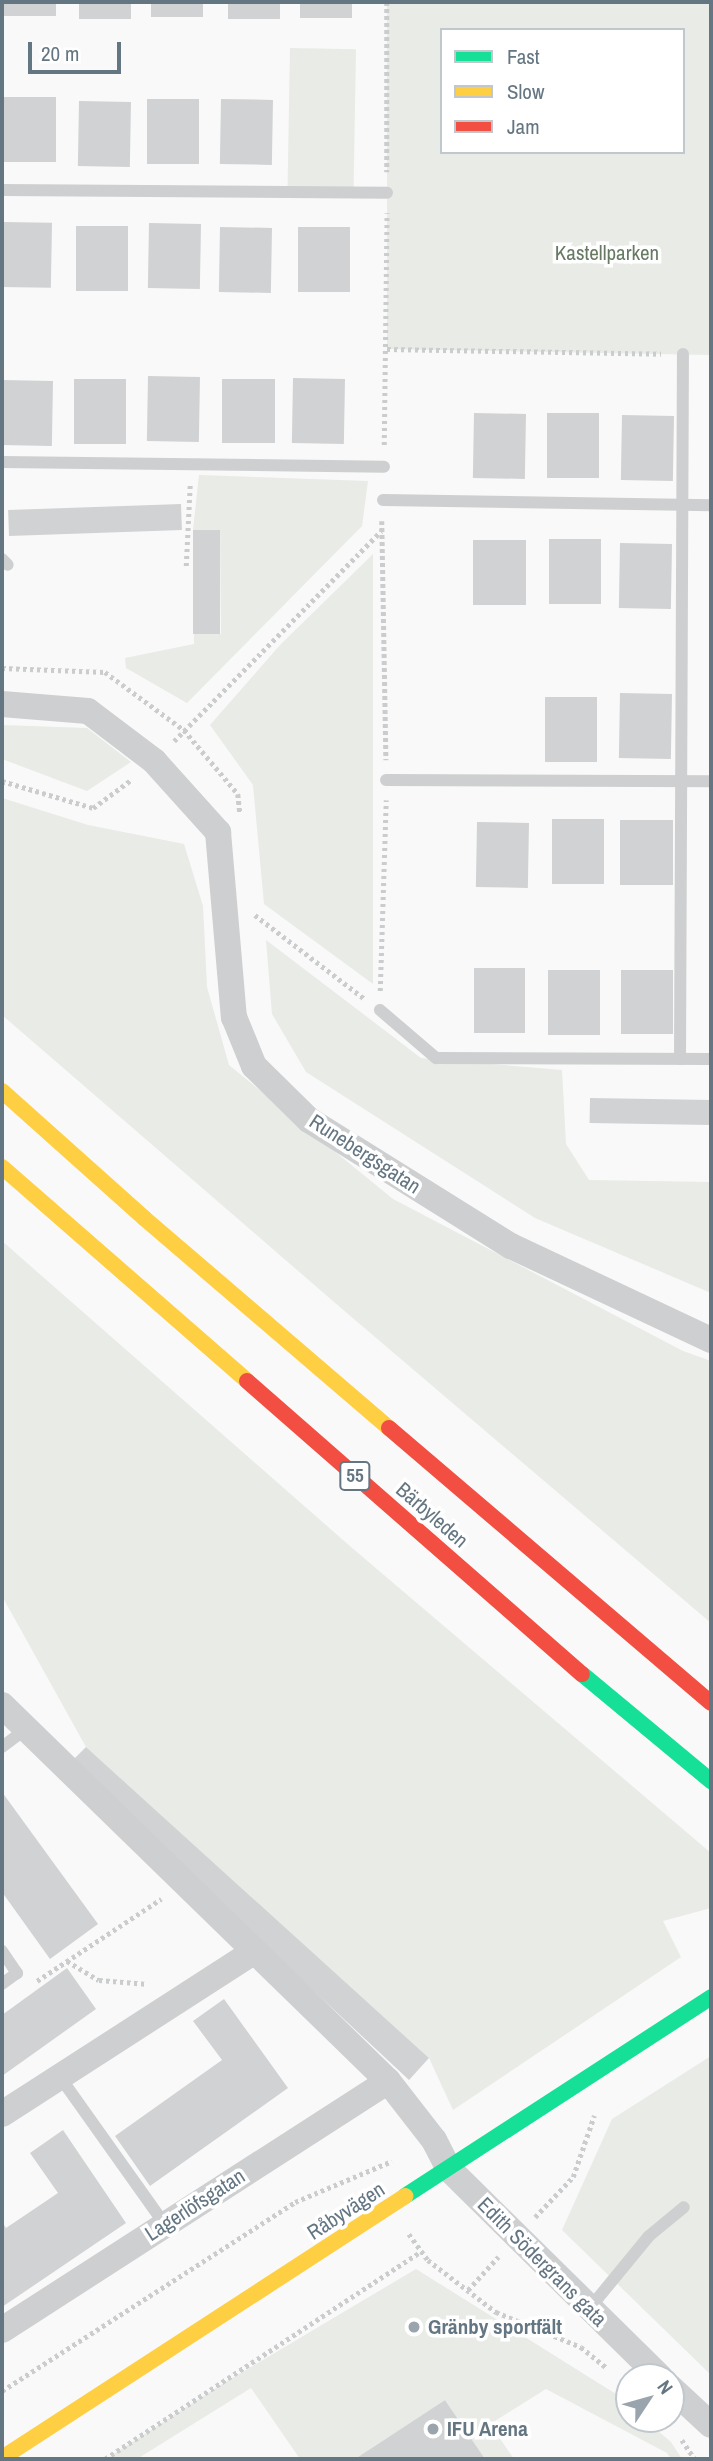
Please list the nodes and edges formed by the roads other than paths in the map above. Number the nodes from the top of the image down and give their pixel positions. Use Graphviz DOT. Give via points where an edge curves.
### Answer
graph roads {
  1 [pos="2,190"];
  2 [pos="387,193"];
  3 [pos="683,354"];
  4 [pos="2,462"];
  5 [pos="384,467"];
  6 [pos="383,500"];
  7 [pos="683,504"];
  8 [pos="711,505"];
  9 [pos="2,704"];
  10 [pos="386,780"];
  11 [pos="681,781"];
  12 [pos="711,781"];
  13 [pos="380,1010"];
  14 [pos="680,1059"];
  15 [pos="711,1059"];
  16 [pos="2,1091"];
  17 [pos="2,1167"];
  18 [pos="711,1340"];
  19 [pos="711,1703"];
  20 [pos="2,1705"];
  21 [pos="26,1730"];
  22 [pos="2,1747"];
  23 [pos="711,1781"];
  24 [pos="2,1951"];
  25 [pos="253,1952"];
  26 [pos="2,1984"];
  27 [pos="711,1997"];
  28 [pos="60,2077"];
  29 [pos="387,2081"];
  30 [pos="2,2114"];
  31 [pos="449,2169"];
  32 [pos="684,2207"];
  33 [pos="165,2225"];
  34 [pos="588,2310"];
  35 [pos="2,2330"];
  36 [pos="645,2363"];
  37 [pos="685,2401"];
  38 [pos="711,2426"];
  39 [pos="2,2458"];
  1 -- 2 [label="lane"];
  3 -- 7 [label="lane"];
  4 -- 5 [label="lane"];
  6 -- 7 [label="lane"];
  7 -- 8 [label="lane"];
  7 -- 11 [label="lane"];
  9 -- 18 [label="street, Runebergsgatan" via="88,710 154,761 218,832 234,1017 254,1066 309,1120 511,1246"];
  10 -- 11 [label="lane"];
  11 -- 12 [label="lane"];
  11 -- 14 [label="lane"];
  13 -- 14 [label="lane" via="436,1058"];
  14 -- 15 [label="lane"];
  16 -- 19 [label="main road, Bärbyleden"];
  17 -- 23 [label="main road, Bärbyleden / 55" via="630,1716"];
  20 -- 21 [label="street"];
  21 -- 22 [label="lane"];
  21 -- 25 [label="street"];
  24 -- 26 [label="lane" via="17,1973"];
  25 -- 28 [label="street"];
  25 -- 29 [label="street"];
  27 -- 31 [label="main road, Råbyvägen"];
  28 -- 30 [label="street"];
  28 -- 33 [label="lane"];
  29 -- 31 [label="street, Edith Södergrans gata" via="434,2140"];
  29 -- 33 [label="street, Lagerlöfsgatan"];
  31 -- 34 [label="street, Edith Södergrans gata"];
  31 -- 39 [label="main road, Råbyvägen"];
  32 -- 34 [label="lane" via="649,2236"];
  33 -- 35 [label="street, Lagerlöfsgatan"];
  34 -- 36 [label="street, Edith Södergrans gata"];
  37 -- 38 [label="street"];
}
